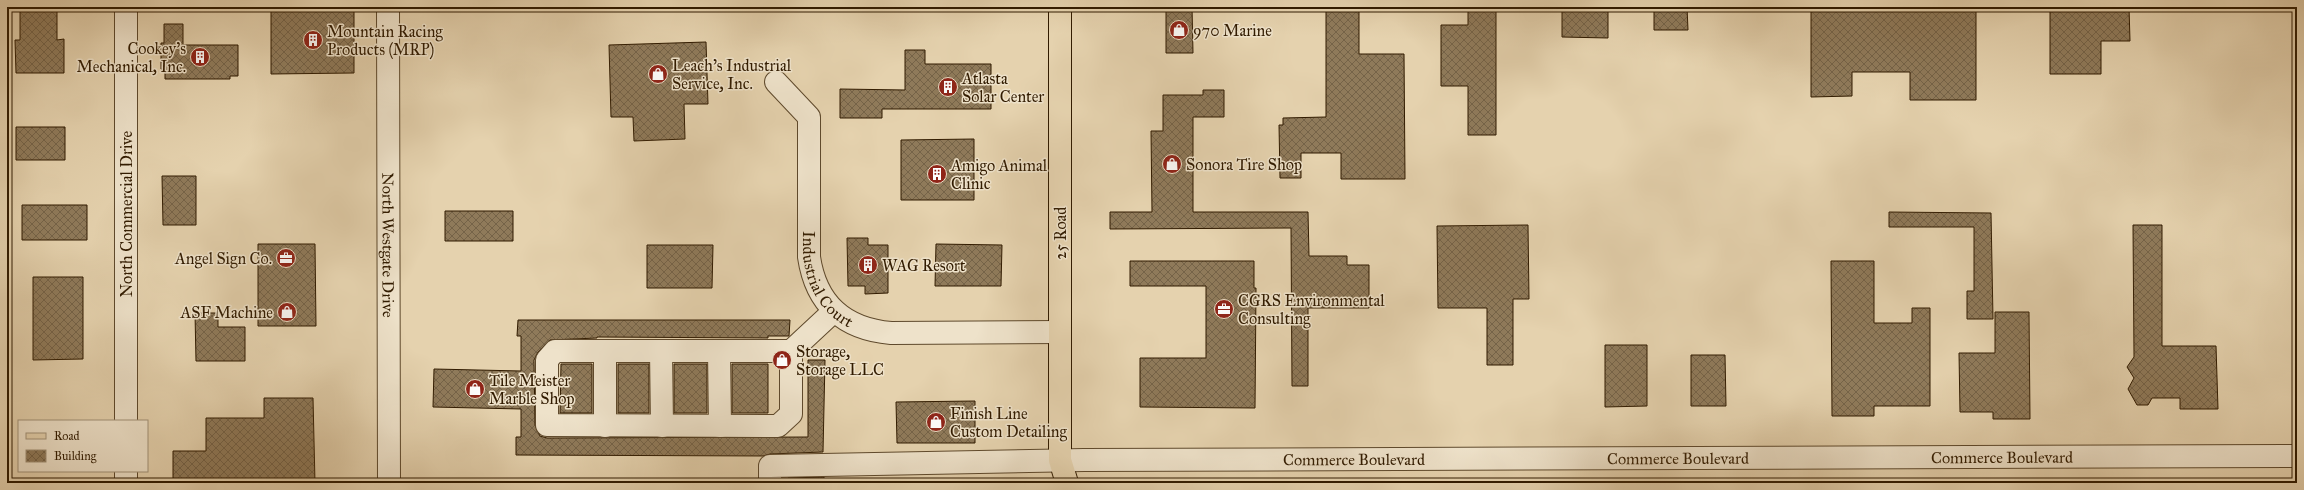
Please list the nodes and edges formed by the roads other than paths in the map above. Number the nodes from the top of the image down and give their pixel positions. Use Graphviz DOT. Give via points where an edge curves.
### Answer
graph roads {
  1 [pos="126,7"];
  2 [pos="388,7"];
  3 [pos="1060,7"];
  4 [pos="776,82"];
  5 [pos="834,311"];
  6 [pos="1060,332"];
  7 [pos="605,351"];
  8 [pos="661,351"];
  9 [pos="719,351"];
  10 [pos="791,351"];
  11 [pos="126,420"];
  12 [pos="606,426"];
  13 [pos="662,426"];
  14 [pos="720,426"];
  15 [pos="2297,456"];
  16 [pos="1060,460"];
  17 [pos="126,472"];
  18 [pos="126,483"];
  19 [pos="389,483"];
  20 [pos="770,483"];
  21 [pos="1051,483"];
  22 [pos="1067,483"];
  1 -- 11 [label="street, North Commercial Drive"];
  2 -- 19 [label="street, North Westgate Drive"];
  3 -- 6 [label="main road, 25 Road"];
  4 -- 5 [label="street, Industrial Court" via="809,117 809,257 819,292"];
  5 -- 6 [label="street, Industrial Court" via="850,323 877,332"];
  5 -- 10 [label="street"];
  6 -- 16 [label="main road, 25 Road"];
  7 -- 8 [label="street"];
  7 -- 12 [label="street"];
  7 -- 12 [label="street" via="556,351 547,360 547,425"];
  8 -- 9 [label="street"];
  8 -- 13 [label="street"];
  9 -- 10 [label="street"];
  9 -- 14 [label="street"];
  10 -- 14 [label="street" via="791,414 778,426"];
  12 -- 13 [label="street"];
  13 -- 14 [label="street"];
  15 -- 16 [label="street, Commerce Boulevard"];
  16 -- 20 [label="street, Commerce Boulevard" via="770,466"];
  16 -- 21 [label="main road, 25 Road"];
  16 -- 22 [label="main road, 25 Road"];
  17 -- 18 [label="street"];
}
